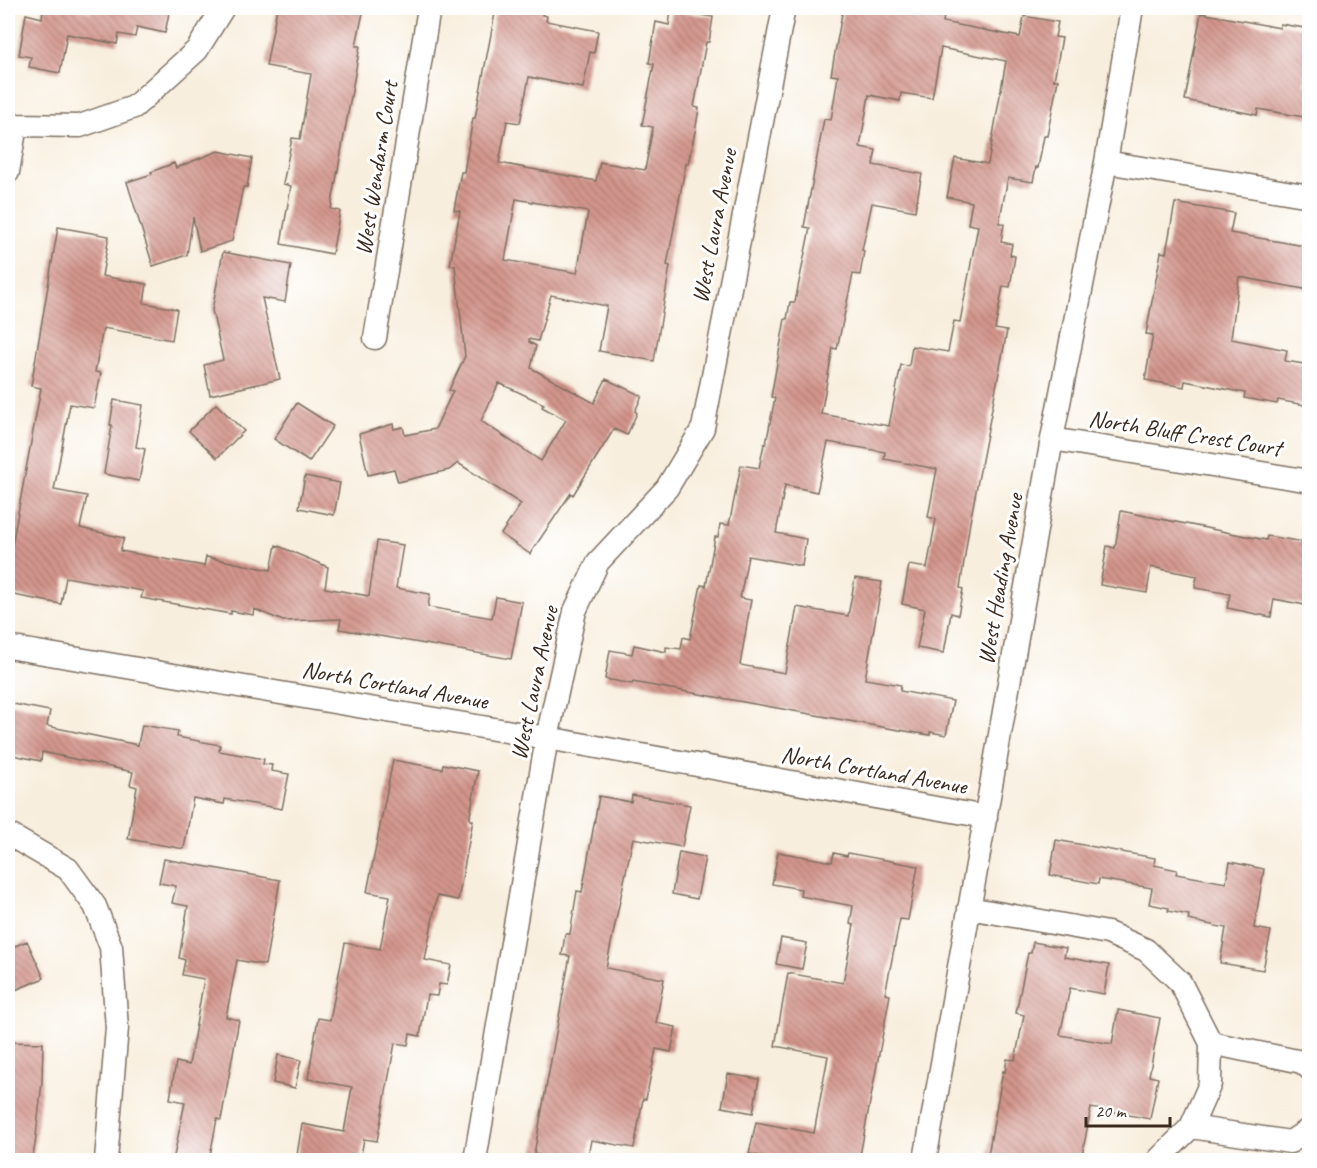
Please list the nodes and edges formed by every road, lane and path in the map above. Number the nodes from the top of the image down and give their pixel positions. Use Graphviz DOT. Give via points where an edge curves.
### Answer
graph roads {
  1 [pos="223,8"];
  2 [pos="429,8"];
  3 [pos="784,8"];
  4 [pos="1132,8"];
  5 [pos="11,124"];
  6 [pos="1106,162"];
  7 [pos="8,172"];
  8 [pos="1310,196"];
  9 [pos="375,338"];
  10 [pos="1053,439"];
  11 [pos="1310,481"];
  12 [pos="8,647"];
  13 [pos="548,738"];
  14 [pos="986,817"];
  15 [pos="8,834"];
  16 [pos="969,908"];
  17 [pos="1211,1043"];
  18 [pos="1310,1069"];
  19 [pos="1191,1127"];
  20 [pos="1310,1129"];
  21 [pos="106,1161"];
  22 [pos="475,1161"];
  23 [pos="925,1161"];
  24 [pos="1158,1161"];
  1 -- 5 [label="street" via="197,50 134,107 80,126"];
  2 -- 9 [label="street, West Wendarm Court"];
  3 -- 13 [label="street, West Laura Avenue" via="703,428 667,488 598,562 575,610"];
  4 -- 6 [label="street, West Heading Avenue"];
  5 -- 7 [label="street"];
  6 -- 8 [label="street"];
  6 -- 10 [label="street, West Heading Avenue"];
  10 -- 11 [label="street, North Bluff Crest Court"];
  10 -- 14 [label="street, West Heading Avenue"];
  12 -- 13 [label="street, North Cortland Avenue"];
  13 -- 14 [label="street, North Cortland Avenue"];
  13 -- 22 [label="street, West Laura Avenue"];
  14 -- 16 [label="street, West Heading Avenue"];
  15 -- 21 [label="street" via="68,868 95,906 111,947 117,1028"];
  16 -- 17 [label="street" via="1108,933 1146,950 1180,982"];
  16 -- 23 [label="street, West Heading Avenue"];
  17 -- 18 [label="street" via="1302,1062"];
  17 -- 19 [label="street" via="1210,1084"];
  19 -- 20 [label="street" via="1290,1142"];
  19 -- 24 [label="street"];
}
